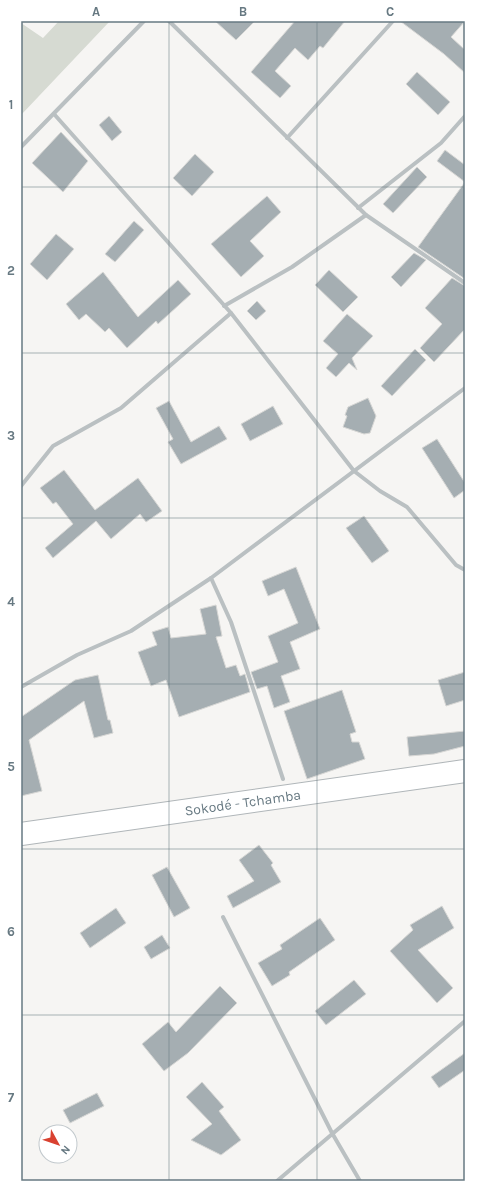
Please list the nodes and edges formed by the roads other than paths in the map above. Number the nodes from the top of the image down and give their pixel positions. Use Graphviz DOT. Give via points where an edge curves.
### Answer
graph roads {
  1 [pos="144,21"];
  2 [pos="169,21"];
  3 [pos="393,21"];
  4 [pos="54,114"];
  5 [pos="465,116"];
  6 [pos="287,138"];
  7 [pos="21,147"];
  8 [pos="358,208"];
  9 [pos="366,215"];
  10 [pos="465,283"];
  11 [pos="224,306"];
  12 [pos="231,313"];
  13 [pos="465,388"];
  14 [pos="354,471"];
  15 [pos="21,486"];
  16 [pos="465,570"];
  17 [pos="212,578"];
  18 [pos="21,687"];
  19 [pos="465,771"];
  20 [pos="283,779"];
  21 [pos="21,834"];
  22 [pos="223,917"];
  23 [pos="465,1021"];
  24 [pos="332,1133"];
  25 [pos="277,1181"];
  26 [pos="360,1181"];
  1 -- 4 [label="street"];
  2 -- 6 [label="street"];
  3 -- 6 [label="street"];
  4 -- 7 [label="street"];
  4 -- 11 [label="street"];
  5 -- 8 [label="street" via="441,143"];
  6 -- 8 [label="street"];
  8 -- 9 [label="street"];
  9 -- 10 [label="street"];
  9 -- 11 [label="street" via="292,267"];
  11 -- 12 [label="street"];
  12 -- 14 [label="street"];
  12 -- 15 [label="street" via="121,408 54,446"];
  13 -- 14 [label="street"];
  14 -- 16 [label="street" via="407,507 456,565"];
  14 -- 17 [label="street"];
  17 -- 18 [label="street" via="131,632 77,655"];
  17 -- 20 [label="street" via="233,629"];
  19 -- 21 [label="main road, Sokodé - Tchamba"];
  22 -- 24 [label="street"];
  23 -- 24 [label="street"];
  24 -- 25 [label="street"];
  24 -- 26 [label="street"];
}
